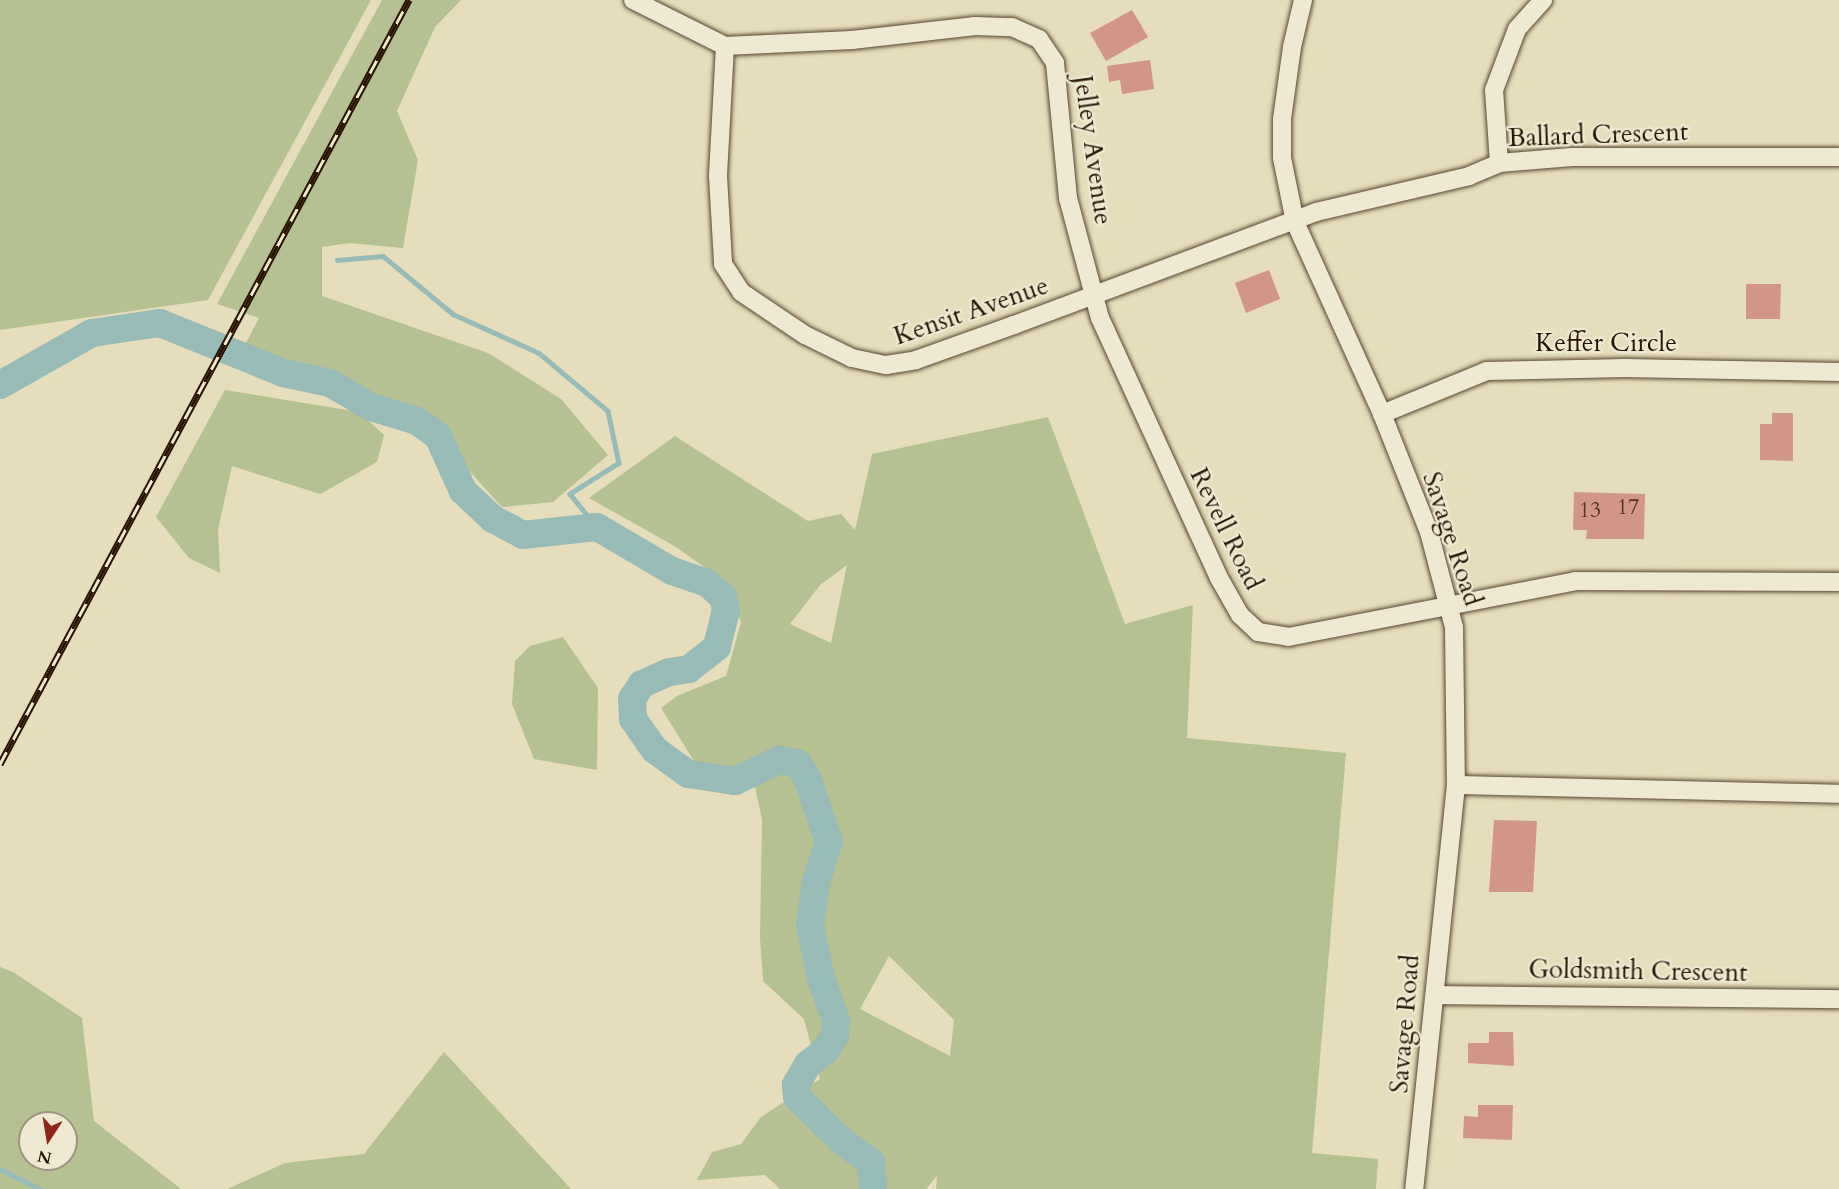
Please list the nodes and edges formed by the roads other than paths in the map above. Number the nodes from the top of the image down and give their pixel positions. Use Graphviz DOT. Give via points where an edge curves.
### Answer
graph roads {
  1 [pos="633,0"];
  2 [pos="1303,0"];
  3 [pos="1543,0"];
  4 [pos="724,46"];
  5 [pos="1839,157"];
  6 [pos="1499,163"];
  7 [pos="1295,222"];
  8 [pos="1095,295"];
  9 [pos="1839,372"];
  10 [pos="1382,414"];
  11 [pos="1839,582"];
  12 [pos="1450,604"];
  13 [pos="1456,785"];
  14 [pos="1839,794"];
  15 [pos="1436,995"];
  16 [pos="1839,999"];
  17 [pos="1414,1189"];
  1 -- 4 [label="street, Jelley Avenue"];
  2 -- 7 [label="street, Savage Road" via="1282,119 1281,158"];
  3 -- 6 [label="street" via="1517,29 1494,90"];
  4 -- 8 [label="street, Jelley Avenue" via="841,41 975,26 1012,27 1039,39 1055,63 1068,198"];
  4 -- 8 [label="street, Kensit Avenue" via="718,176 723,264 741,292 766,310 852,358 886,365 916,360"];
  5 -- 6 [label="street, Ballard Crescent" via="1572,157"];
  6 -- 7 [label="street, Ballard Crescent" via="1469,176 1316,212"];
  7 -- 8 [label="street, Kensit Avenue"];
  7 -- 10 [label="street, Savage Road"];
  8 -- 12 [label="street, Revell Road" via="1100,318 1219,578 1240,615 1258,632 1288,637"];
  9 -- 10 [label="street, Keffer Circle" via="1636,368 1487,371"];
  10 -- 12 [label="street, Savage Road" via="1429,532"];
  11 -- 12 [label="street" via="1575,581"];
  12 -- 13 [label="street, Savage Road" via="1455,645"];
  13 -- 14 [label="street"];
  13 -- 15 [label="street, Savage Road"];
  15 -- 16 [label="street, Goldsmith Crescent"];
  15 -- 17 [label="street, Savage Road"];
}
